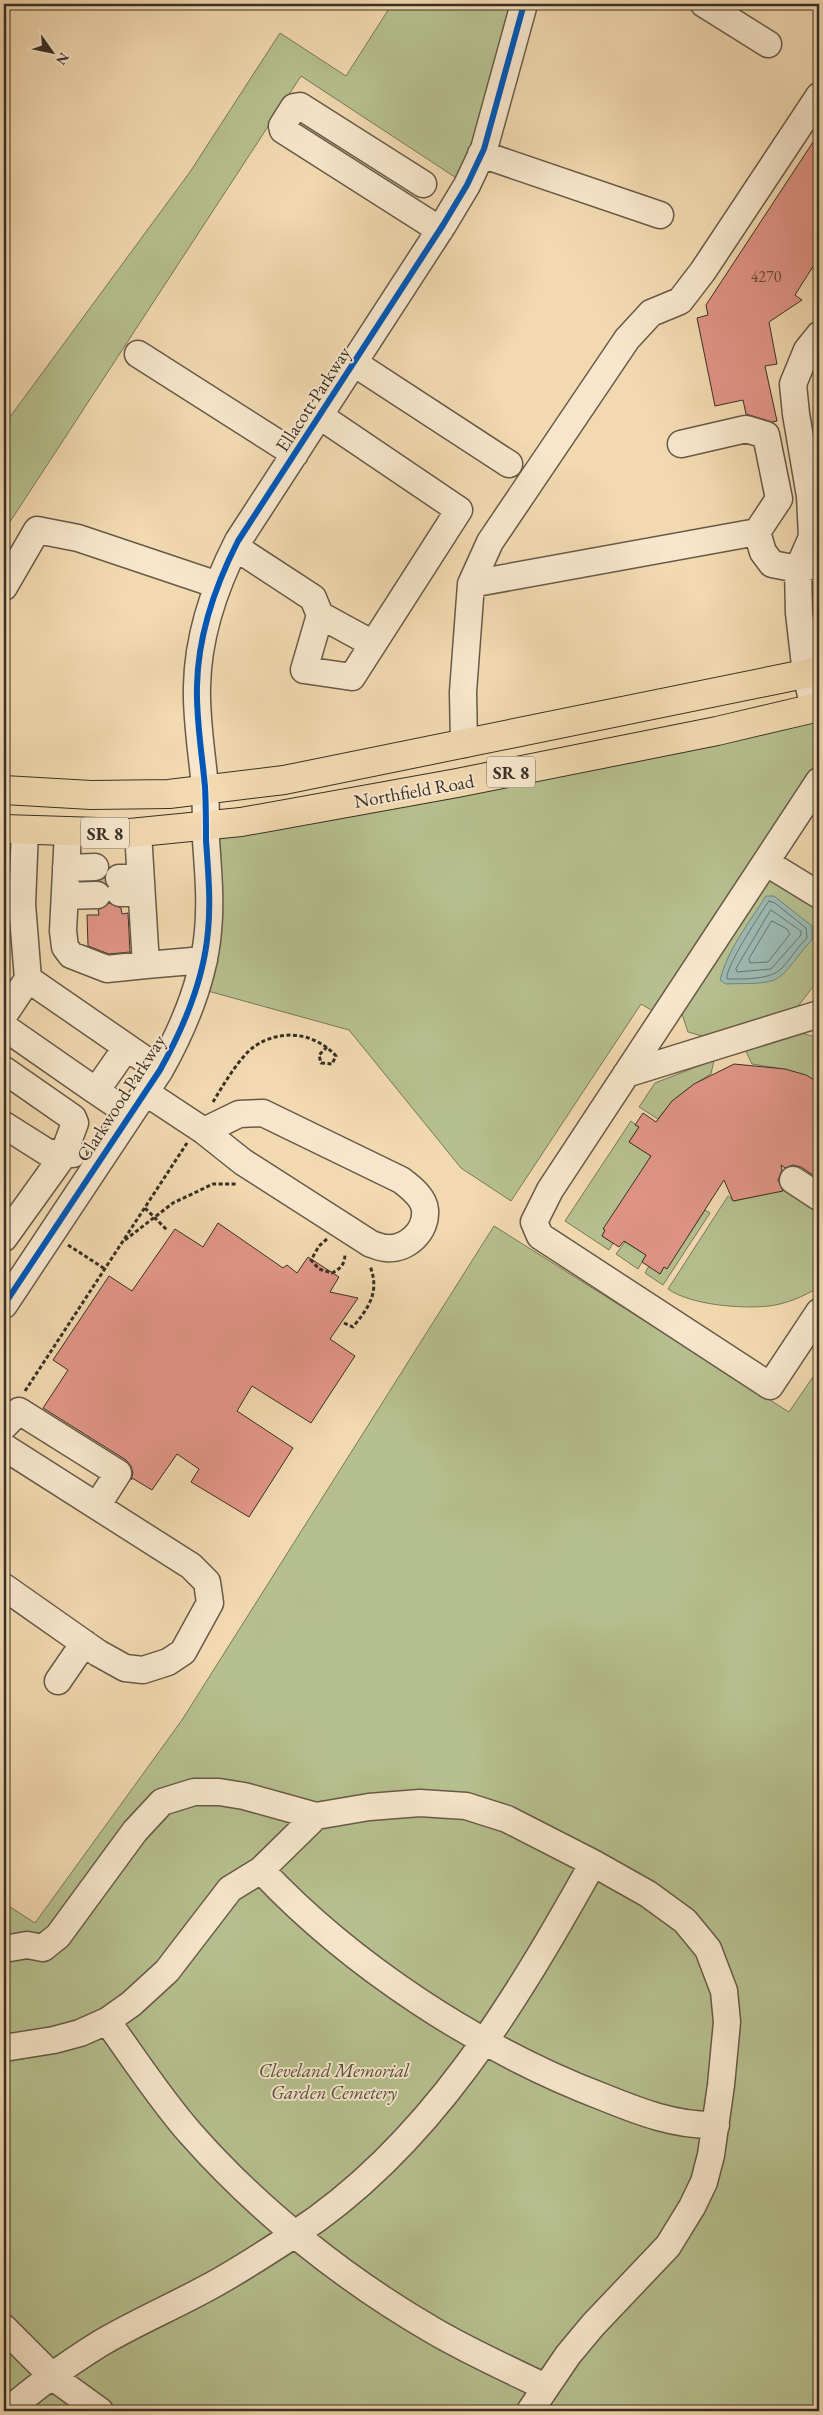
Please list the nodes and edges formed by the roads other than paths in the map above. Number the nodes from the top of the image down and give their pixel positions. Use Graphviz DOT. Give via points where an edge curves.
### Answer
graph roads {
  1 [pos="524,4"];
  2 [pos="704,4"];
  3 [pos="768,44"];
  4 [pos="819,96"];
  5 [pos="481,154"];
  6 [pos="423,184"];
  7 [pos="660,215"];
  8 [pos="440,230"];
  9 [pos="819,334"];
  10 [pos="138,354"];
  11 [pos="354,363"];
  12 [pos="320,416"];
  13 [pos="681,444"];
  14 [pos="295,454"];
  15 [pos="509,464"];
  16 [pos="757,532"];
  17 [pos="235,547"];
  18 [pos="808,567"];
  19 [pos="471,584"];
  20 [pos="218,586"];
  21 [pos="4,587"];
  22 [pos="320,615"];
  23 [pos="373,644"];
  24 [pos="813,672"];
  25 [pos="817,708"];
  26 [pos="464,744"];
  27 [pos="819,782"];
  28 [pos="4,790"];
  29 [pos="205,790"];
  30 [pos="206,827"];
  31 [pos="14,830"];
  32 [pos="68,832"];
  33 [pos="138,832"];
  34 [pos="767,863"];
  35 [pos="115,879"];
  36 [pos="66,882"];
  37 [pos="819,895"];
  38 [pos="13,904"];
  39 [pos="204,960"];
  40 [pos="146,965"];
  41 [pos="12,996"];
  42 [pos="819,1014"];
  43 [pos="4,1027"];
  44 [pos="126,1048"];
  45 [pos="4,1070"];
  46 [pos="160,1070"];
  47 [pos="626,1074"];
  48 [pos="96,1091"];
  49 [pos="145,1092"];
  50 [pos="130,1114"];
  51 [pos="4,1125"];
  52 [pos="196,1137"];
  53 [pos="64,1150"];
  54 [pos="94,1168"];
  55 [pos="794,1180"];
  56 [pos="819,1197"];
  57 [pos="4,1238"];
  58 [pos="4,1305"];
  59 [pos="819,1312"];
  60 [pos="4,1426"];
  61 [pos="4,1447"];
  62 [pos="97,1506"];
  63 [pos="4,1587"];
  64 [pos="84,1643"];
  65 [pos="58,1682"];
  66 [pos="316,1816"];
  67 [pos="593,1863"];
  68 [pos="261,1870"];
  69 [pos="4,1949"];
  70 [pos="107,2021"];
  71 [pos="486,2041"];
  72 [pos="4,2048"];
  73 [pos="716,2124"];
  74 [pos="295,2234"];
  75 [pos="4,2328"];
  76 [pos="53,2377"];
  77 [pos="546,2387"];
  78 [pos="8,2411"];
  79 [pos="100,2411"];
  80 [pos="530,2411"];
  1 -- 5 [label="street, Ellacott Parkway"];
  2 -- 3 [label="street"];
  4 -- 19 [label="street" via="680,301 651,313 627,339 490,542"];
  5 -- 7 [label="street"];
  5 -- 8 [label="street, Ellacott Parkway"];
  6 -- 8 [label="street" via="300,106 294,107 282,126 283,130"];
  8 -- 11 [label="street, Ellacott Parkway"];
  9 -- 18 [label="street" via="807,350 793,384 810,496 812,537"];
  10 -- 14 [label="street"];
  11 -- 12 [label="street, Ellacott Parkway"];
  11 -- 15 [label="street"];
  12 -- 14 [label="street, Ellacott Parkway"];
  12 -- 23 [label="street" via="460,510"];
  13 -- 16 [label="street" via="746,429 766,435 779,499"];
  14 -- 17 [label="street, Ellacott Parkway"];
  16 -- 18 [label="street" via="763,552 772,564"];
  16 -- 19 [label="street"];
  17 -- 20 [label="street, Ellacott Parkway"];
  17 -- 22 [label="street" via="313,598"];
  18 -- 24 [label="street" via="799,613"];
  19 -- 26 [label="street" via="463,692"];
  20 -- 21 [label="street" via="78,538 37,530"];
  20 -- 29 [label="street, Ellacott Parkway" via="203,634 197,684"];
  22 -- 23 [label="street"];
  22 -- 23 [label="street" via="304,670 352,677"];
  24 -- 25 [label="street"];
  24 -- 26 [label="main road, Northfield Road / SR 8"];
  25 -- 30 [label="main road, Northfield Road / SR 8" via="457,783"];
  26 -- 29 [label="main road, Northfield Road / SR 8" via="284,780"];
  27 -- 34 [label="street"];
  28 -- 29 [label="main road, Northfield Road / SR 8" via="91,795"];
  29 -- 30 [label="street, Ellacott Parkway"];
  30 -- 33 [label="main road, Northfield Road / SR 8"];
  30 -- 39 [label="street, Clarkwood Parkway" via="208,931"];
  31 -- 32 [label="main road, Northfield Road / SR 8"];
  31 -- 38 [label="street"];
  32 -- 33 [label="main road, Northfield Road / SR 8"];
  32 -- 36 [label="street"];
  33 -- 35 [label="street"];
  34 -- 37 [label="street"];
  34 -- 47 [label="street"];
  35 -- 36 [label="street"];
  35 -- 40 [label="street"];
  36 -- 40 [label="street" via="63,931 65,947 71,955 106,969"];
  38 -- 41 [label="street"];
  39 -- 40 [label="street"];
  39 -- 46 [label="street, Clarkwood Parkway" via="178,1038"];
  41 -- 44 [label="street"];
  42 -- 47 [label="street"];
  43 -- 48 [label="street"];
  44 -- 46 [label="street"];
  44 -- 48 [label="street"];
  45 -- 53 [label="street" via="73,1118 74,1128"];
  46 -- 49 [label="street, Clarkwood Parkway"];
  47 -- 59 [label="street" via="538,1212 534,1222 540,1236 770,1386"];
  48 -- 50 [label="street"];
  49 -- 50 [label="street, Clarkwood Parkway"];
  49 -- 52 [label="street"];
  50 -- 54 [label="street, Clarkwood Parkway"];
  51 -- 53 [label="street" via="50,1154"];
  52 -- 52 [label="street" via="243,1162 371,1244 386,1248 400,1246 414,1239 423,1224 425,1208 416,1192 401,1180 263,1114 239,1114"];
  53 -- 54 [label="street"];
  53 -- 57 [label="street"];
  54 -- 58 [label="street, Clarkwood Parkway"];
  55 -- 56 [label="street"];
  60 -- 62 [label="street" via="19,1411 118,1473"];
  61 -- 62 [label="street"];
  62 -- 64 [label="street" via="191,1566 207,1582 210,1603 183,1652 168,1662 143,1670 124,1668"];
  63 -- 64 [label="street"];
  64 -- 65 [label="street"];
  66 -- 67 [label="street" via="420,1803 466,1806 507,1819"];
  66 -- 68 [label="street"];
  66 -- 69 [label="street" via="219,1792 194,1792 162,1802 135,1831 58,1936 43,1948 27,1945"];
  67 -- 71 [label="street" via="552,1937"];
  67 -- 73 [label="street" via="648,1894 685,1921 708,1950 724,1991 727,2022"];
  68 -- 70 [label="street" via="230,1889 167,1971"];
  68 -- 71 [label="street" via="284,1894 374,1970"];
  70 -- 72 [label="street" via="54,2040"];
  70 -- 74 [label="street" via="189,2132 221,2167"];
  71 -- 73 [label="street" via="528,2066 622,2105 676,2122"];
  71 -- 74 [label="street" via="427,2115 370,2174"];
  73 -- 77 [label="street" via="704,2182 672,2240 593,2325"];
  74 -- 76 [label="street" via="236,2272 100,2344"];
  74 -- 77 [label="street" via="356,2281 433,2331"];
  75 -- 76 [label="street"];
  76 -- 78 [label="street"];
  76 -- 79 [label="street"];
  77 -- 80 [label="street"];
}
